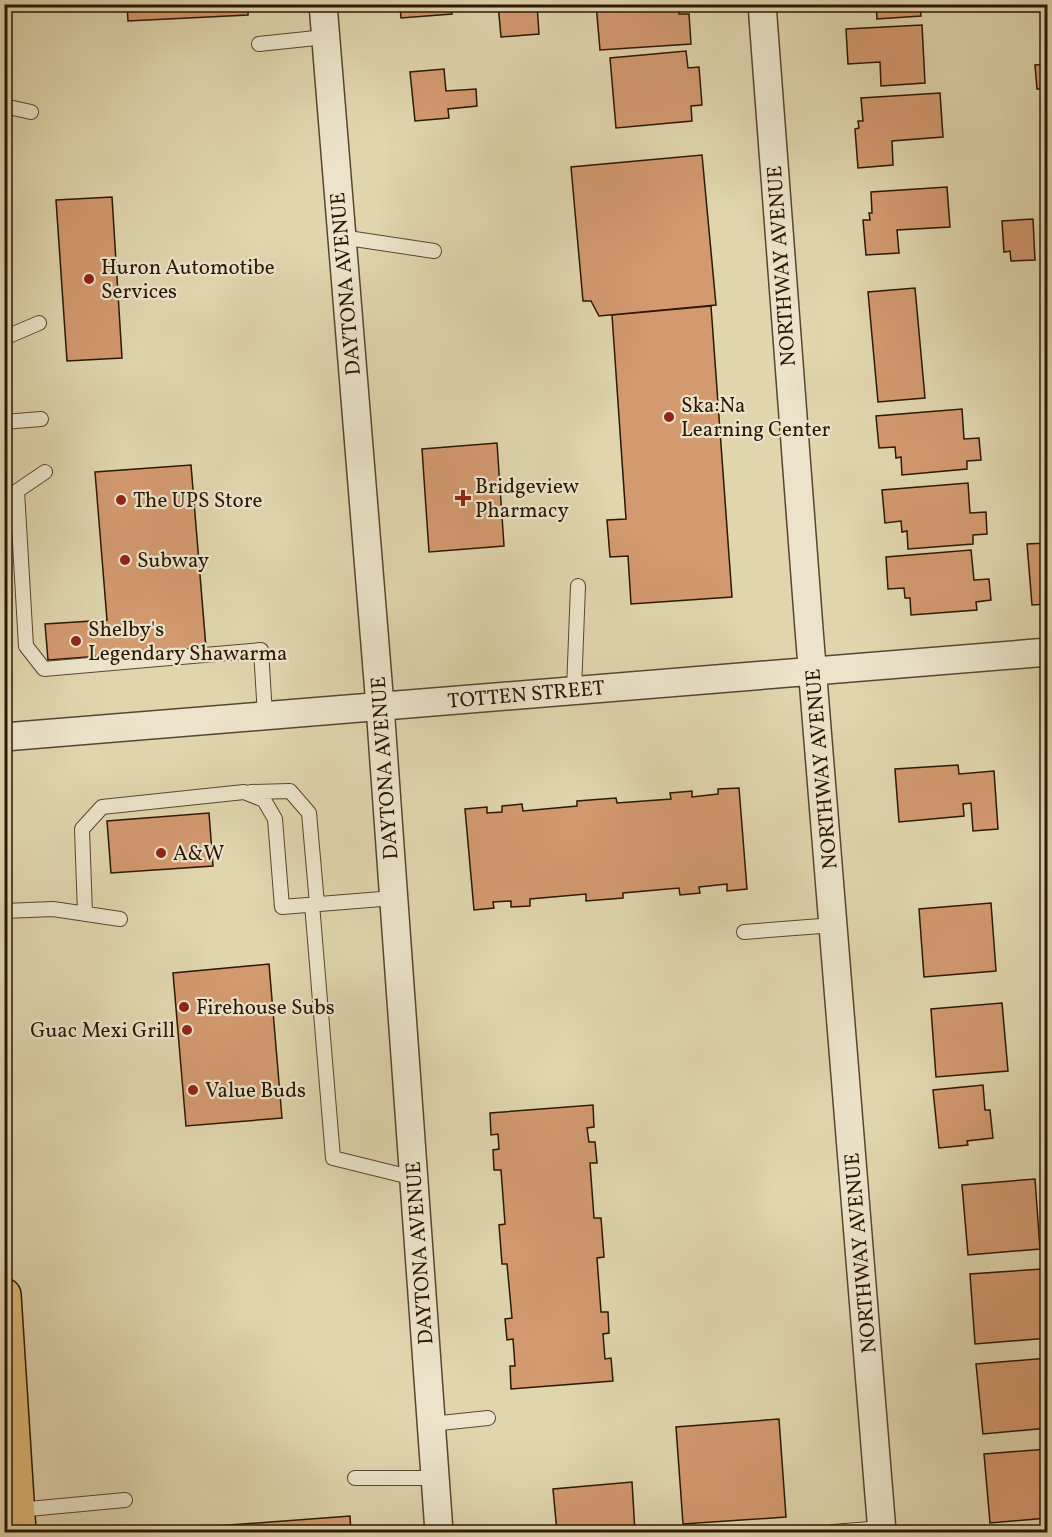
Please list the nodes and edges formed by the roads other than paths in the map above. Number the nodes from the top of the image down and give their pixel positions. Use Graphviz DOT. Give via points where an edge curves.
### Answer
graph roads {
  1 [pos="323,4"];
  2 [pos="762,4"];
  3 [pos="325,37"];
  4 [pos="259,44"];
  5 [pos="4,106"];
  6 [pos="32,112"];
  7 [pos="341,237"];
  8 [pos="434,251"];
  9 [pos="39,323"];
  10 [pos="4,338"];
  11 [pos="41,419"];
  12 [pos="4,422"];
  13 [pos="45,472"];
  14 [pos="578,586"];
  15 [pos="1047,652"];
  16 [pos="813,670"];
  17 [pos="574,690"];
  18 [pos="380,706"];
  19 [pos="265,715"];
  20 [pos="4,737"];
  21 [pos="244,792"];
  22 [pos="394,898"];
  23 [pos="314,904"];
  24 [pos="4,911"];
  25 [pos="85,914"];
  26 [pos="120,919"];
  27 [pos="834,926"];
  28 [pos="744,932"];
  29 [pos="414,1178"];
  30 [pos="4,1295"];
  31 [pos="488,1418"];
  32 [pos="431,1424"];
  33 [pos="356,1478"];
  34 [pos="435,1478"];
  35 [pos="125,1500"];
  36 [pos="18,1521"];
  37 [pos="882,1530"];
  38 [pos="833,1532"];
  39 [pos="439,1533"];
  1 -- 3 [label="street, DAYTONA AVENUE"];
  2 -- 16 [label="street, NORTHWAY AVENUE"];
  3 -- 4 [label="lane"];
  3 -- 7 [label="street, DAYTONA AVENUE"];
  5 -- 6 [label="lane"];
  7 -- 8 [label="lane"];
  7 -- 18 [label="street, DAYTONA AVENUE"];
  9 -- 10 [label="lane"];
  11 -- 12 [label="lane"];
  13 -- 19 [label="lane" via="17,491 26,646 44,669 261,650"];
  14 -- 17 [label="lane"];
  15 -- 16 [label="street, TOTTEN STREET"];
  16 -- 17 [label="street, TOTTEN STREET"];
  16 -- 27 [label="street, NORTHWAY AVENUE"];
  17 -- 18 [label="street, TOTTEN STREET"];
  18 -- 19 [label="street, TOTTEN STREET"];
  18 -- 22 [label="street, DAYTONA AVENUE"];
  19 -- 20 [label="street, TOTTEN STREET"];
  21 -- 23 [label="lane" via="264,800 275,819 282,907"];
  21 -- 23 [label="lane" via="290,791 309,813"];
  21 -- 25 [label="lane" via="102,807 82,829"];
  22 -- 23 [label="lane"];
  22 -- 29 [label="street, DAYTONA AVENUE"];
  23 -- 29 [label="lane" via="333,1158"];
  24 -- 25 [label="lane" via="53,909"];
  25 -- 26 [label="lane"];
  27 -- 28 [label="lane"];
  27 -- 37 [label="street, NORTHWAY AVENUE"];
  29 -- 32 [label="street, DAYTONA AVENUE"];
  30 -- 36 [label="highway"];
  31 -- 32 [label="lane"];
  32 -- 34 [label="street, DAYTONA AVENUE"];
  33 -- 34 [label="lane"];
  34 -- 39 [label="street, DAYTONA AVENUE"];
  35 -- 36 [label="lane"];
  37 -- 38 [label="lane"];
}
